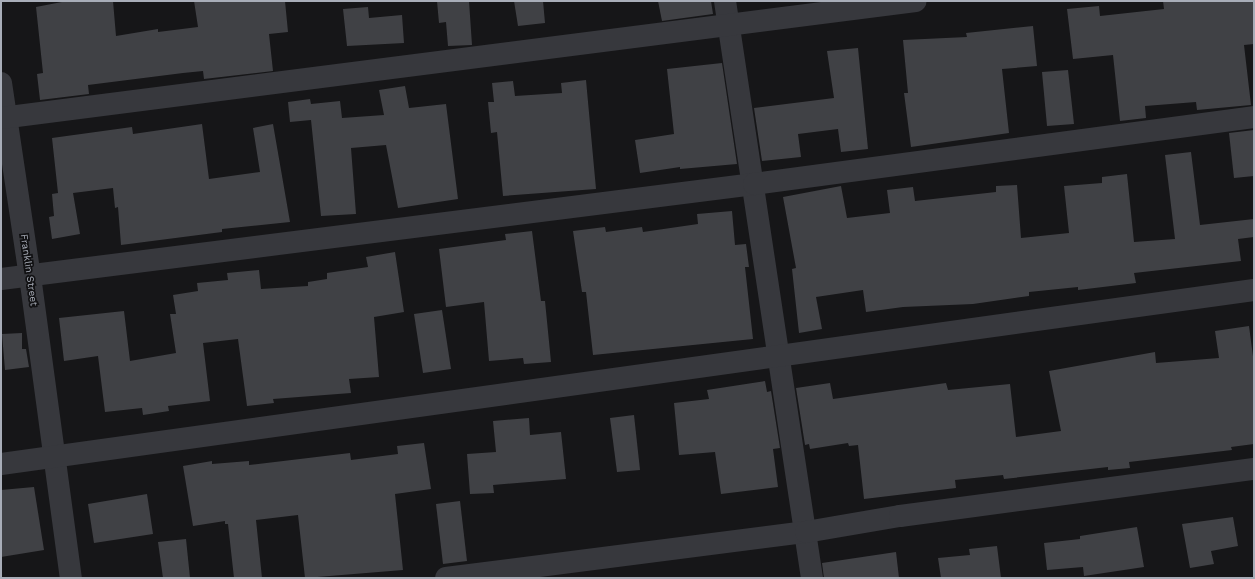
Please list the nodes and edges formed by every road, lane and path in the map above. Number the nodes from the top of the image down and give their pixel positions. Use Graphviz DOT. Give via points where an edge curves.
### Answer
graph roads {
  1 [pos="725,1"];
  2 [pos="916,1"];
  3 [pos="728,26"];
  4 [pos="1,83"];
  5 [pos="1254,117"];
  6 [pos="4,118"];
  7 [pos="754,184"];
  8 [pos="30,276"];
  9 [pos="1,279"];
  10 [pos="1254,290"];
  11 [pos="778,357"];
  12 [pos="54,458"];
  13 [pos="1,464"];
  14 [pos="1254,469"];
  15 [pos="806,532"];
  16 [pos="71,578"];
  17 [pos="446,578"];
  18 [pos="812,578"];
  1 -- 3 [label="street"];
  2 -- 3 [label="street"];
  3 -- 6 [label="street"];
  3 -- 7 [label="street"];
  4 -- 6 [label="street, Franklin Street"];
  5 -- 7 [label="street"];
  6 -- 8 [label="street, Franklin Street"];
  7 -- 8 [label="street"];
  7 -- 11 [label="street"];
  8 -- 9 [label="street"];
  8 -- 12 [label="street, Franklin Street"];
  10 -- 11 [label="street"];
  11 -- 12 [label="street"];
  11 -- 15 [label="street"];
  12 -- 13 [label="street"];
  12 -- 16 [label="street, Franklin Street"];
  14 -- 15 [label="street" via="900,516"];
  15 -- 17 [label="street"];
  15 -- 18 [label="street"];
}
